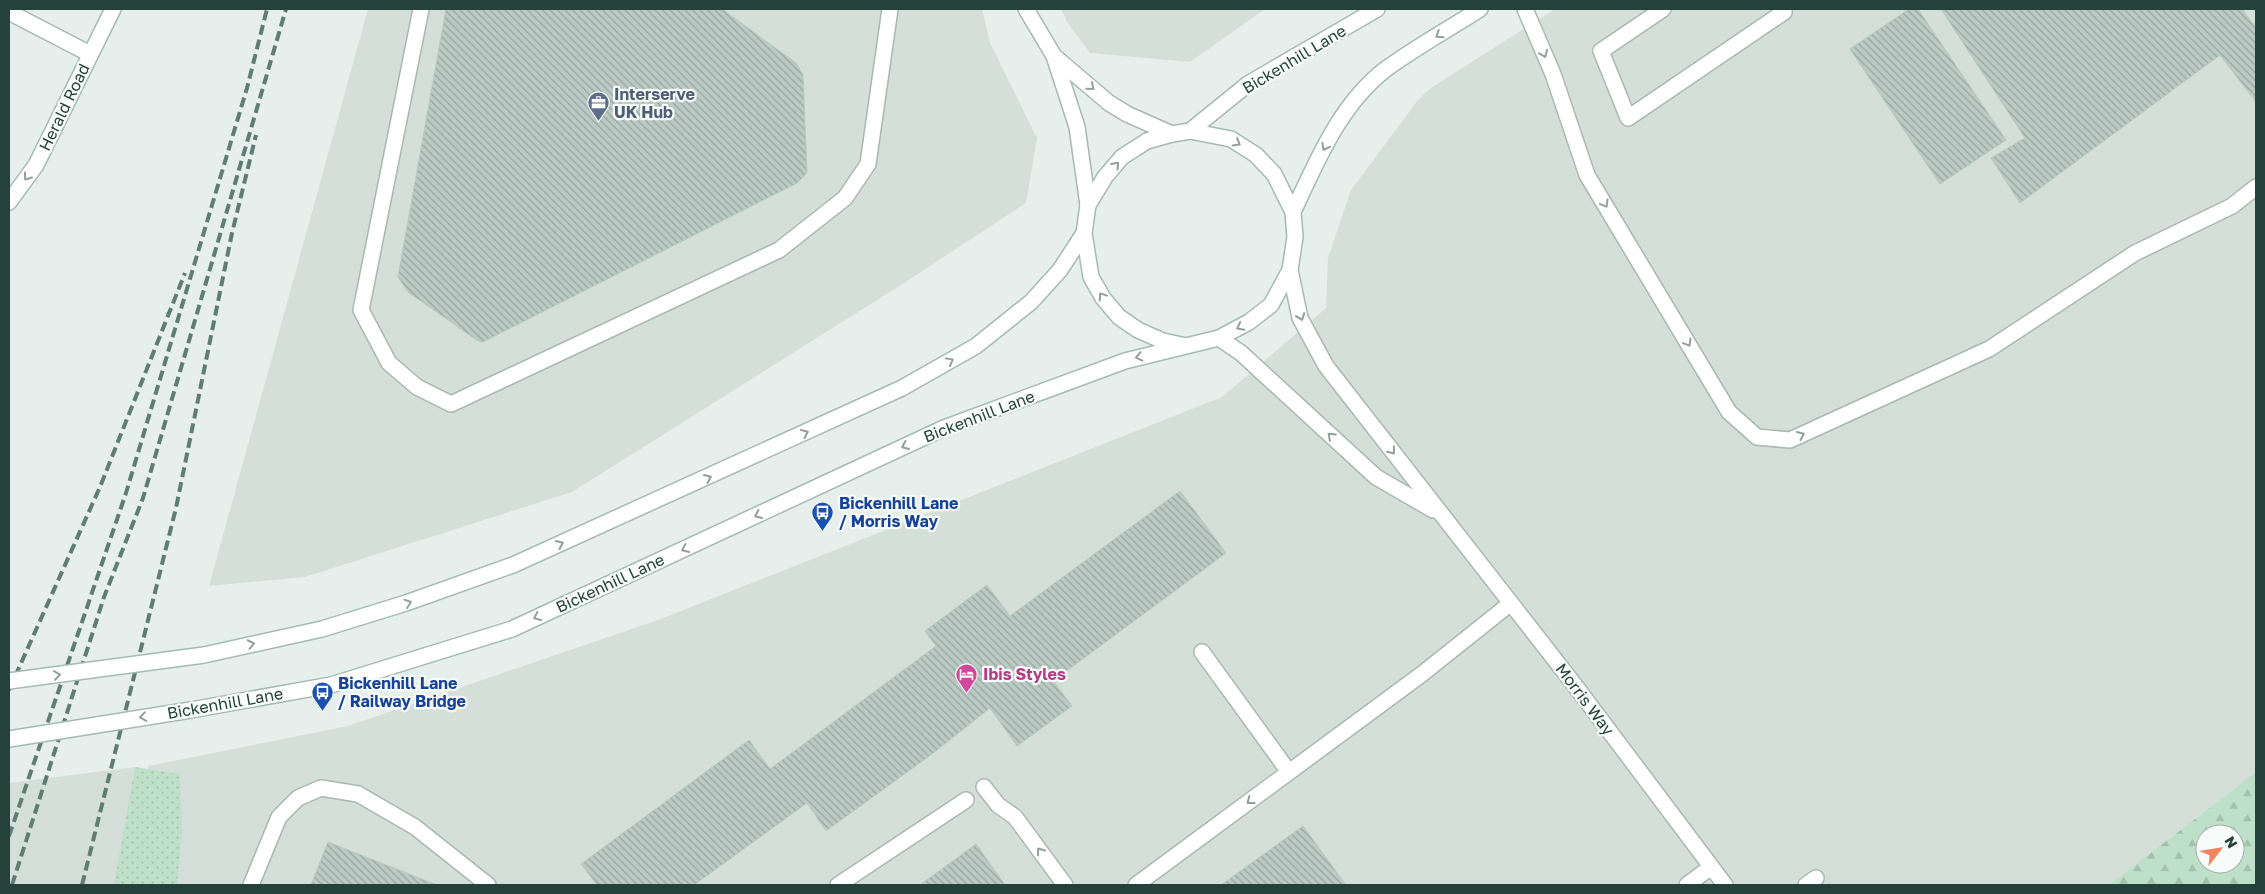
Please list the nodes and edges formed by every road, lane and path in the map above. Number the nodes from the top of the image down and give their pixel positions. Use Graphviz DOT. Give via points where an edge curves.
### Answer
graph roads {
  1 [pos="113,9"];
  2 [pos="422,9"];
  3 [pos="890,9"];
  4 [pos="1026,9"];
  5 [pos="1377,9"];
  6 [pos="1480,9"];
  7 [pos="1526,9"];
  8 [pos="1663,9"];
  9 [pos="1784,9"];
  10 [pos="9,12"];
  11 [pos="90,54"];
  12 [pos="1054,56"];
  13 [pos="1190,131"];
  14 [pos="1172,134"];
  15 [pos="2256,187"];
  16 [pos="9,202"];
  17 [pos="1088,204"];
  18 [pos="1293,212"];
  19 [pos="1084,232"];
  20 [pos="1290,270"];
  21 [pos="1219,338"];
  22 [pos="1186,346"];
  23 [pos="1441,514"];
  24 [pos="1510,603"];
  25 [pos="1202,652"];
  26 [pos="9,681"];
  27 [pos="9,739"];
  28 [pos="1289,772"];
  29 [pos="984,787"];
  30 [pos="966,800"];
  31 [pos="1711,867"];
  32 [pos="251,885"];
  33 [pos="488,885"];
  34 [pos="838,885"];
  35 [pos="1066,885"];
  36 [pos="1136,885"];
  37 [pos="1687,885"];
  38 [pos="1725,885"];
  1 -- 11 [label="main road, Herald Road"];
  2 -- 3 [label="main road" via="361,310 389,363 417,387 451,404 779,250 845,198 868,164"];
  4 -- 12 [label="main road"];
  5 -- 13 [label="main road, Bickenhill Lane" via="1248,84"];
  6 -- 18 [label="main road, one-way" via="1386,70 1351,104 1336,125"];
  7 -- 15 [label="main road, one-way" via="1588,174 1729,412 1757,437 1790,440 1989,349 2135,253 2232,206"];
  8 -- 9 [label="main road" via="1601,51 1628,118"];
  10 -- 11 [label="main road"];
  11 -- 16 [label="main road, Herald Road, one-way" via="36,165"];
  12 -- 14 [label="main road, one-way" via="1109,103"];
  12 -- 17 [label="main road" via="1077,127"];
  13 -- 14 [label="main road"];
  13 -- 18 [label="main road, one-way" via="1231,139 1256,155 1274,174"];
  17 -- 14 [label="main road, one-way" via="1122,157 1147,141"];
  17 -- 19 [label="main road"];
  18 -- 20 [label="main road" via="1295,237"];
  22 -- 19 [label="main road, one-way" via="1163,341 1119,317 1102,298 1091,277"];
  26 -- 19 [label="main road, one-way, bridge" via="204,655 322,629 513,565 902,388 976,346 1032,302 1060,270"];
  20 -- 21 [label="main road, Bickenhill Lane, one-way" via="1271,305 1249,322"];
  20 -- 23 [label="main road, Morris Way, one-way" via="1300,318 1326,366"];
  21 -- 22 [label="main road, Bickenhill Lane"];
  23 -- 21 [label="main road, one-way" via="1376,477 1242,354"];
  22 -- 27 [label="main road, Bickenhill Lane, one-way, bridge" via="1125,361 944,428 512,629 330,685"];
  23 -- 24 [label="main road, Morris Way"];
  24 -- 28 [label="main road" via="1422,674"];
  24 -- 31 [label="main road, Morris Way"];
  25 -- 28 [label="main road"];
  28 -- 36 [label="main road, one-way"];
  35 -- 29 [label="main road, one-way" via="1015,817 998,805"];
  30 -- 34 [label="main road"];
  31 -- 37 [label="main road"];
  31 -- 38 [label="main road, Morris Way"];
  32 -- 33 [label="main road" via="279,817 298,798 321,788 358,794 415,827"];
}
